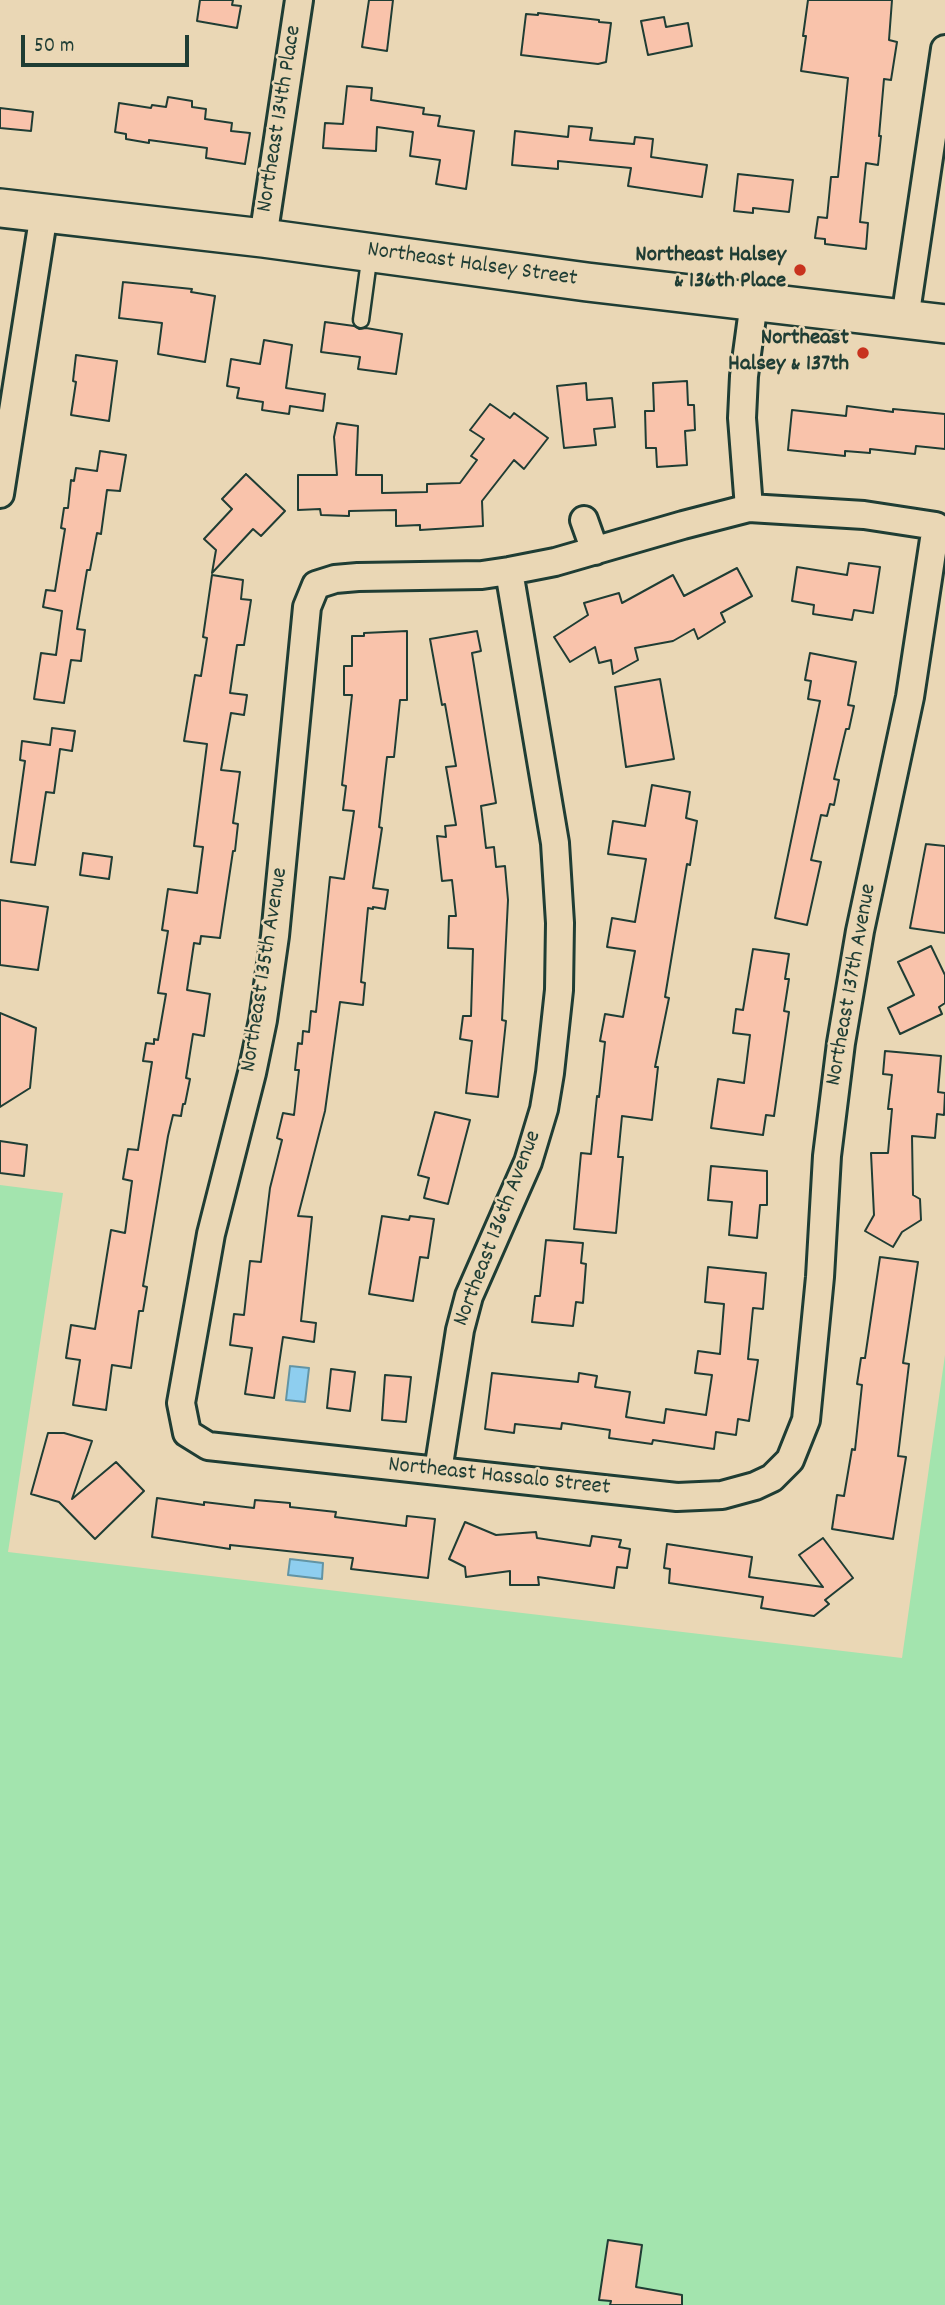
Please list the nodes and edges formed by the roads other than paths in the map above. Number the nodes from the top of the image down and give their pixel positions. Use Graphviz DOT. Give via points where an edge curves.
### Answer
graph roads {
  1 [pos="299,0"];
  2 [pos="945,52"];
  3 [pos="0,208"];
  4 [pos="44,213"];
  5 [pos="263,238"];
  6 [pos="370,253"];
  7 [pos="754,302"];
  8 [pos="905,319"];
  9 [pos="362,320"];
  10 [pos="945,324"];
  11 [pos="0,494"];
  12 [pos="749,508"];
  13 [pos="584,520"];
  14 [pos="595,551"];
  15 [pos="509,571"];
  16 [pos="187,1433"];
  17 [pos="797,1446"];
  18 [pos="438,1471"];
  1 -- 5 [label="street, Northeast 134th Place"];
  2 -- 8 [label="street"];
  3 -- 4 [label="main road, Northeast Halsey Street"];
  4 -- 5 [label="main road, Northeast Halsey Street"];
  4 -- 11 [label="street"];
  5 -- 6 [label="main road, Northeast Halsey Street"];
  6 -- 7 [label="main road, Northeast Halsey Street"];
  6 -- 9 [label="lane"];
  7 -- 8 [label="main road, Northeast Halsey Street"];
  7 -- 12 [label="street" via="742,418"];
  8 -- 10 [label="main road, Northeast Halsey Street"];
  12 -- 14 [label="street"];
  12 -- 17 [label="street, Northeast 137th Avenue" via="863,515 936,526 910,697 841,1043 806,1420"];
  13 -- 14 [label="street"];
  14 -- 15 [label="street"];
  15 -- 16 [label="street, Northeast 135th Avenue" via="335,579 316,585 307,607 263,1020 211,1234 181,1403"];
  15 -- 18 [label="street, Northeast 136th Avenue" via="555,843 559,990 544,1109 528,1162 469,1296"];
  16 -- 18 [label="street, Northeast Hassalo Street" via="208,1446"];
  17 -- 18 [label="street, Northeast Hassalo Street" via="772,1478 722,1495 677,1497"];
}
